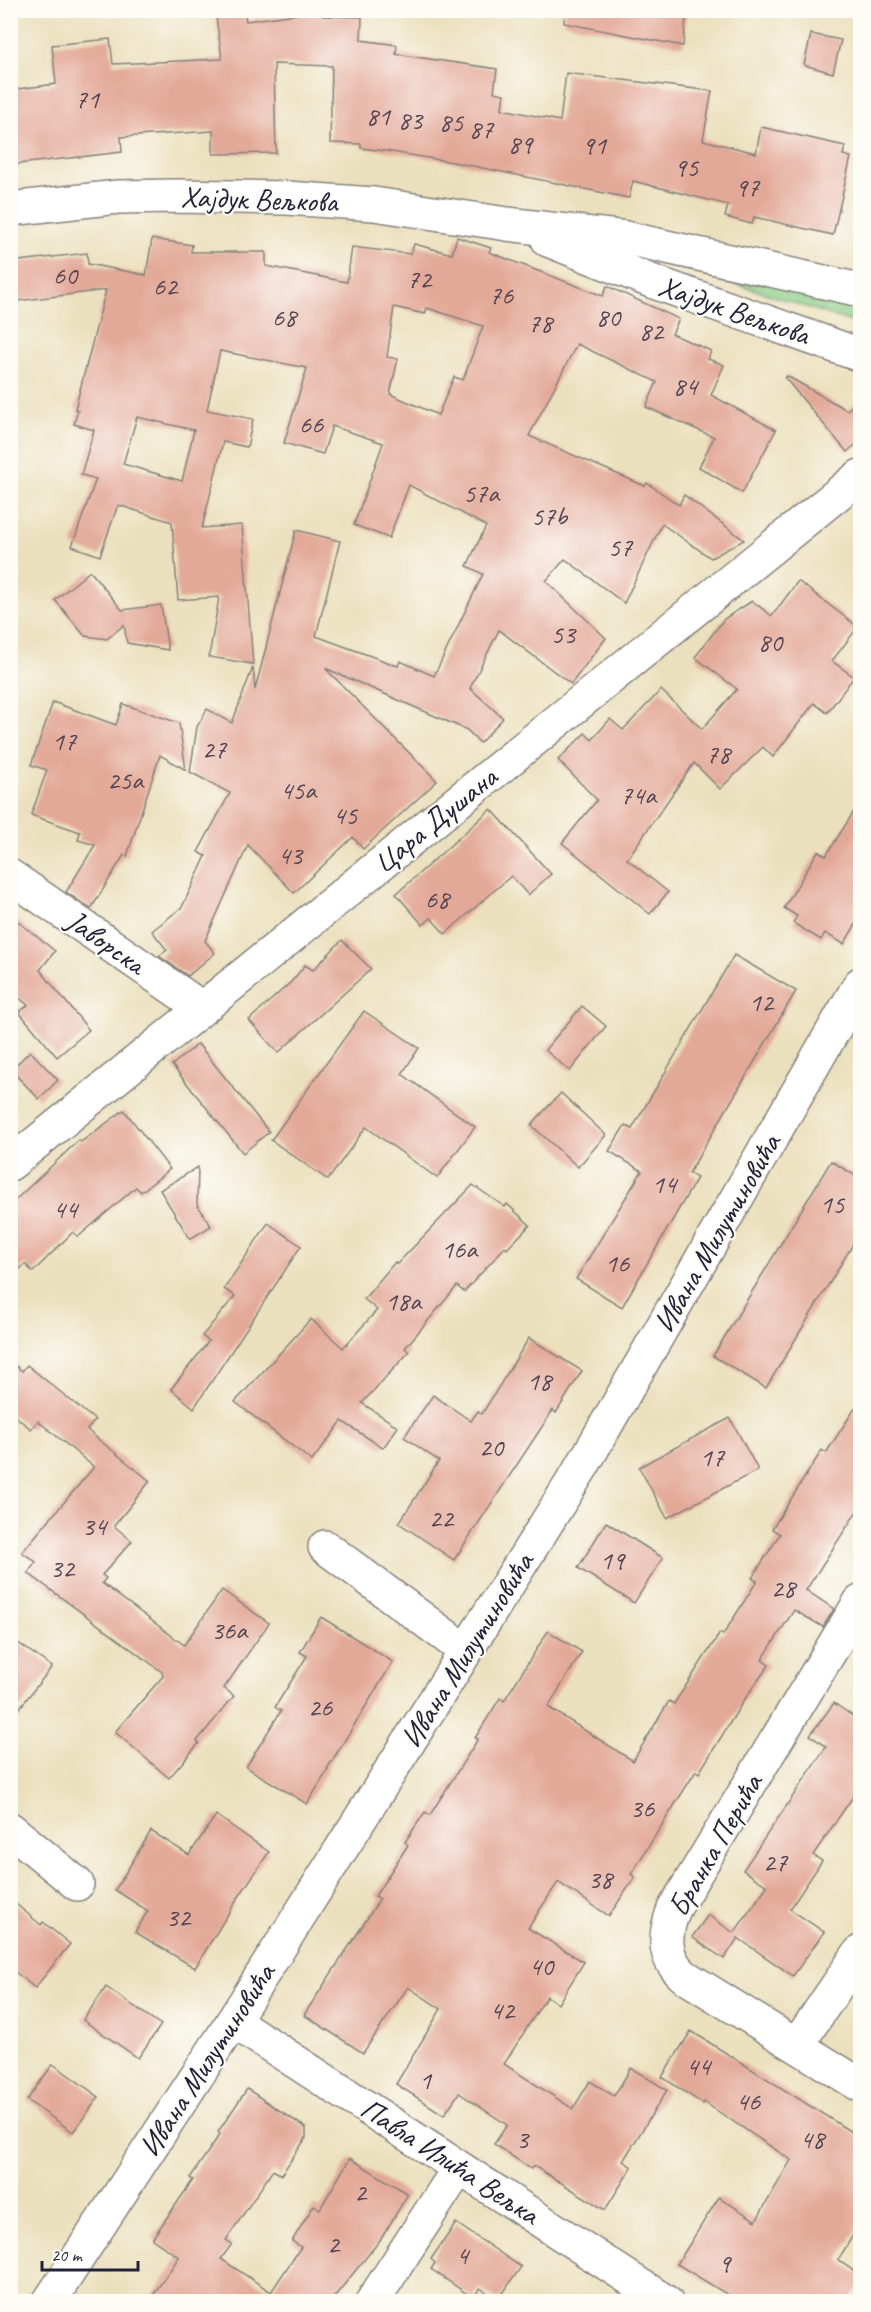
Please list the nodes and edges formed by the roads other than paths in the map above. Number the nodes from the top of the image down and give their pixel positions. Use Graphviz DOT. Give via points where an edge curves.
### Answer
graph roads {
  1 [pos="10,209"];
  2 [pos="507,224"];
  3 [pos="861,290"];
  4 [pos="861,355"];
  5 [pos="861,476"];
  6 [pos="10,876"];
  7 [pos="861,984"];
  8 [pos="202,1008"];
  9 [pos="10,1164"];
  10 [pos="325,1547"];
  11 [pos="861,1602"];
  12 [pos="466,1651"];
  13 [pos="10,1829"];
  14 [pos="77,1884"];
  15 [pos="861,1952"];
  16 [pos="233,2021"];
  17 [pos="797,2045"];
  18 [pos="861,2085"];
  19 [pos="459,2168"];
  20 [pos="661,2300"];
  21 [pos="49,2301"];
  22 [pos="372,2301"];
  1 -- 2 [label="street, Хајдук Вељкова" via="118,197 228,195 374,204"];
  2 -- 3 [label="street, Хајдук Вељкова" via="626,238"];
  2 -- 4 [label="street, Хајдук Вељкова" via="651,281"];
  5 -- 8 [label="street, Цара Душана"];
  6 -- 8 [label="street, Јаворска"];
  7 -- 12 [label="street, Ивана Милутиновића" via="583,1465"];
  8 -- 9 [label="street, Цара Душана"];
  10 -- 12 [label="street"];
  11 -- 17 [label="street, Бранка Перића" via="668,1924 667,1948 676,1969"];
  12 -- 16 [label="street, Ивана Милутиновића"];
  13 -- 14 [label="street"];
  15 -- 17 [label="street"];
  16 -- 19 [label="street, Павла Илића Вељка"];
  16 -- 21 [label="street, Ивана Милутиновића"];
  17 -- 18 [label="street, Бранка Перића"];
  19 -- 20 [label="street, Павла Илића Вељка"];
  19 -- 22 [label="street"];
}
